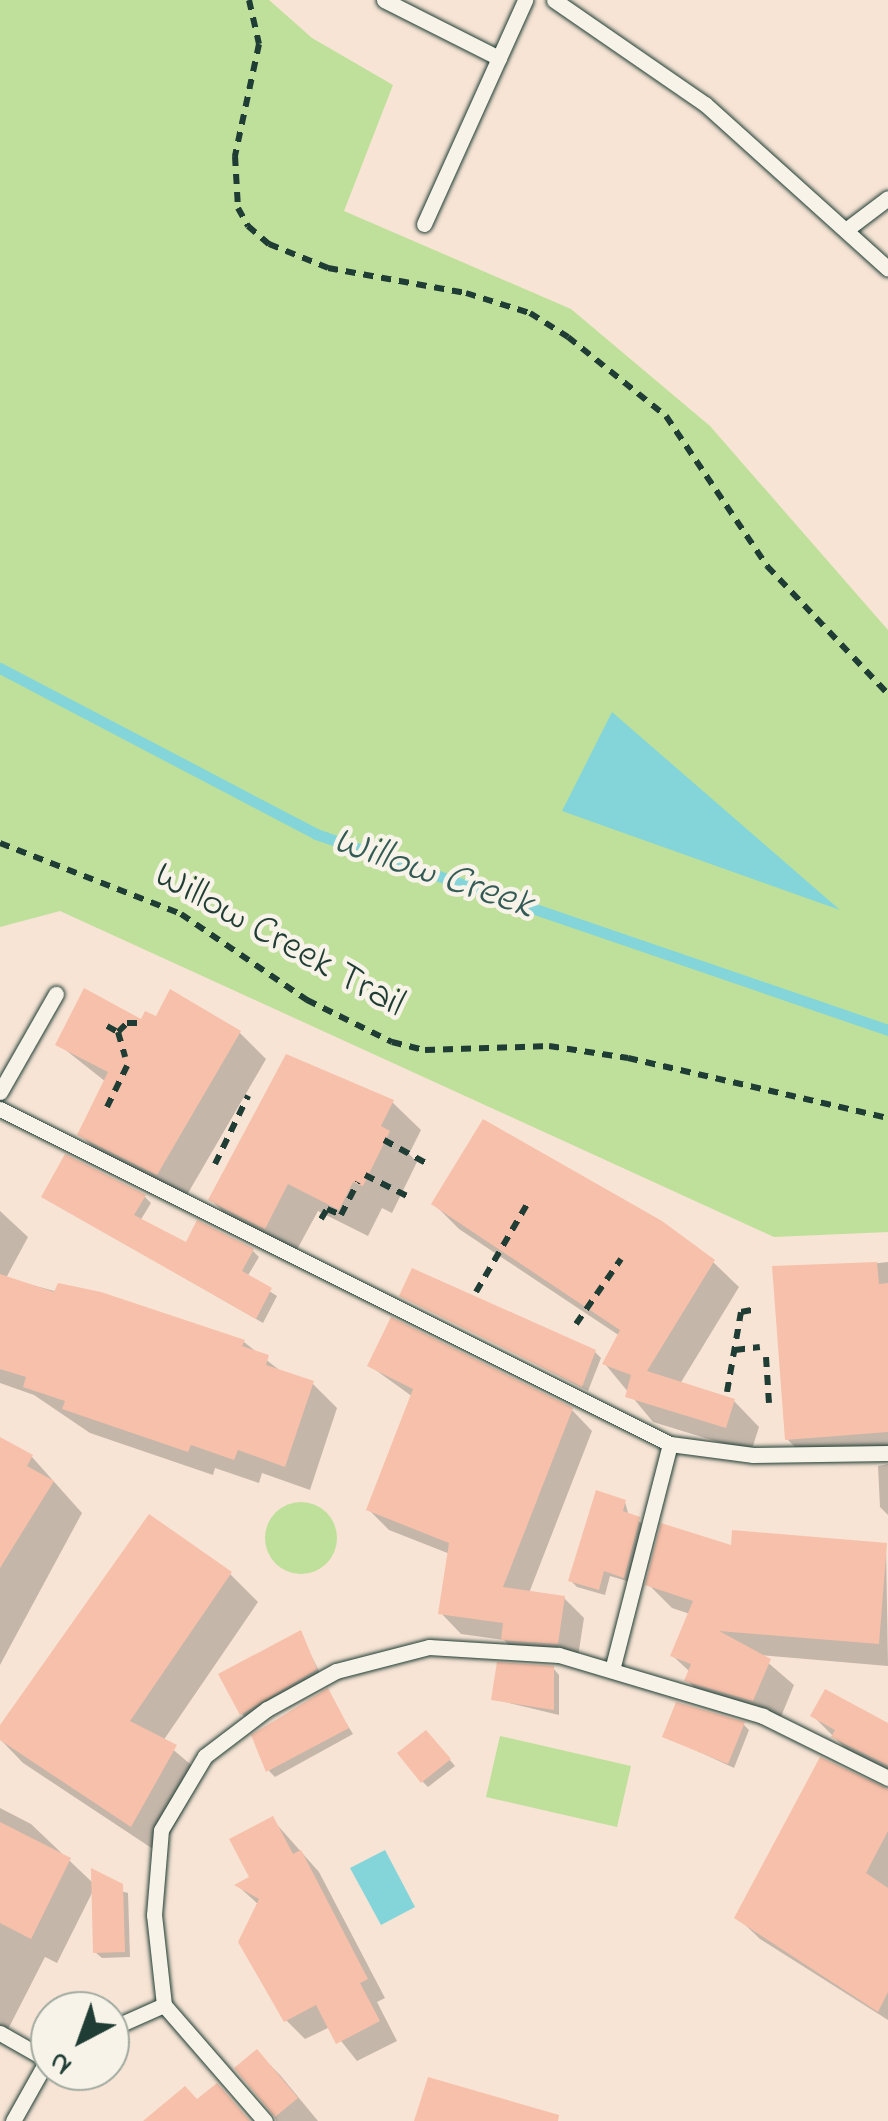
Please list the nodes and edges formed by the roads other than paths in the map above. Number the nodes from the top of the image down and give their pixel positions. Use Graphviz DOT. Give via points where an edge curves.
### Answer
graph roads {
  1 [pos="384,0"];
  2 [pos="524,0"];
  3 [pos="554,0"];
  4 [pos="499,58"];
  5 [pos="888,198"];
  6 [pos="424,224"];
  7 [pos="847,229"];
  8 [pos="888,269"];
  9 [pos="56,994"];
  10 [pos="0,1092"];
  11 [pos="0,1109"];
  12 [pos="670,1444"];
  13 [pos="888,1453"];
  14 [pos="613,1666"];
  15 [pos="888,1778"];
  16 [pos="164,2005"];
  17 [pos="130,2020"];
  18 [pos="0,2033"];
  19 [pos="30,2048"];
  20 [pos="30,2088"];
  21 [pos="13,2121"];
  22 [pos="264,2121"];
  1 -- 4 [label="lane"];
  2 -- 4 [label="lane"];
  3 -- 7 [label="lane" via="705,104"];
  4 -- 6 [label="lane"];
  5 -- 7 [label="lane"];
  7 -- 8 [label="lane"];
  9 -- 10 [label="lane"];
  11 -- 12 [label="lane"];
  12 -- 13 [label="lane" via="753,1455"];
  12 -- 14 [label="lane"];
  14 -- 15 [label="lane" via="763,1716"];
  14 -- 16 [label="lane" via="560,1655 430,1647 336,1671 267,1709 205,1756 162,1830 154,1915"];
  16 -- 17 [label="lane"];
  16 -- 22 [label="lane"];
  18 -- 19 [label="lane"];
  20 -- 21 [label="lane"];
}
